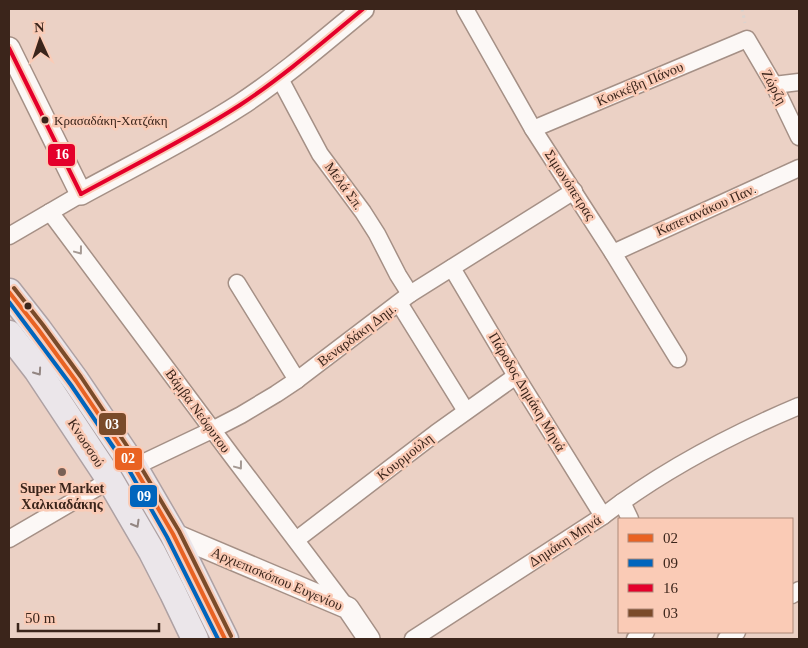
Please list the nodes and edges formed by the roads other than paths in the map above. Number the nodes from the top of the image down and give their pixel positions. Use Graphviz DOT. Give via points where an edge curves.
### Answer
graph roads {
  1 [pos="363,9"];
  2 [pos="465,9"];
  3 [pos="747,39"];
  4 [pos="9,48"];
  5 [pos="279,77"];
  6 [pos="799,82"];
  7 [pos="774,85"];
  8 [pos="533,129"];
  9 [pos="799,137"];
  10 [pos="799,168"];
  11 [pos="574,191"];
  12 [pos="81,194"];
  13 [pos="50,212"];
  14 [pos="9,236"];
  15 [pos="613,253"];
  16 [pos="452,268"];
  17 [pos="237,283"];
  18 [pos="9,292"];
  19 [pos="405,298"];
  20 [pos="9,335"];
  21 [pos="678,359"];
  22 [pos="516,376"];
  23 [pos="297,380"];
  24 [pos="799,406"];
  25 [pos="466,411"];
  26 [pos="212,430"];
  27 [pos="134,467"];
  28 [pos="110,480"];
  29 [pos="622,502"];
  30 [pos="603,516"];
  31 [pos="630,518"];
  32 [pos="173,534"];
  33 [pos="9,539"];
  34 [pos="296,540"];
  35 [pos="348,608"];
  36 [pos="195,639"];
  37 [pos="225,639"];
  38 [pos="369,639"];
  39 [pos="413,639"];
  1 -- 5 [label="street"];
  2 -- 8 [label="street, Σιμωνόπετρας"];
  3 -- 7 [label="street, Ζώρζη"];
  3 -- 8 [label="street, Κοκκέβη Πάνου"];
  4 -- 12 [label="street"];
  5 -- 12 [label="street" via="212,122"];
  5 -- 19 [label="street, Μελά Σπ." via="320,154 377,234 398,274"];
  6 -- 7 [label="street"];
  7 -- 9 [label="street, Ζώρζη"];
  8 -- 11 [label="street, Σιμωνόπετρας"];
  10 -- 15 [label="street, Καπετανάκου Παν."];
  11 -- 15 [label="street, Σιμωνόπετρας"];
  11 -- 16 [label="street, Βεναρδάκη Δημ."];
  12 -- 13 [label="street"];
  13 -- 14 [label="street"];
  13 -- 26 [label="street, Βάμβα Νεόφυτου, one-way"];
  15 -- 21 [label="street, Σιμωνόπετρας"];
  16 -- 19 [label="street, Βεναρδάκη Δημ."];
  16 -- 22 [label="street, Πάροδος Δημάκη Μηνά"];
  17 -- 23 [label="street"];
  18 -- 27 [label="main road, Κνωσσού" via="62,360"];
  19 -- 23 [label="street, Βεναρδάκη Δημ."];
  19 -- 25 [label="street, Μελά Σπ."];
  20 -- 28 [label="main road, Κνωσσού, one-way" via="42,378"];
  22 -- 25 [label="street, Κουρμούλη"];
  22 -- 30 [label="street, Πάροδος Δημάκη Μηνά"];
  23 -- 26 [label="street, Βεναρδάκη Δημ."];
  24 -- 29 [label="street, Δημάκη Μηνά" via="696,456"];
  25 -- 34 [label="street, Κουρμούλη"];
  26 -- 27 [label="street, Βεναρδάκη Δημ."];
  26 -- 34 [label="street, Βάμβα Νεόφυτου, one-way"];
  27 -- 32 [label="main road, Κνωσσού"];
  28 -- 33 [label="street"];
  28 -- 36 [label="main road, Κνωσσού, one-way" via="152,552"];
  29 -- 30 [label="street, Δημάκη Μηνά"];
  29 -- 31 [label="street"];
  30 -- 39 [label="street, Δημάκη Μηνά"];
  32 -- 35 [label="street, Αρχιεπισκόπου Ευγενίου"];
  32 -- 37 [label="main road, Κνωσσού"];
  34 -- 35 [label="street, Βάμβα Νεόφυτου"];
  35 -- 38 [label="street, Αρχιεπισκόπου Ευγενίου"];
}
